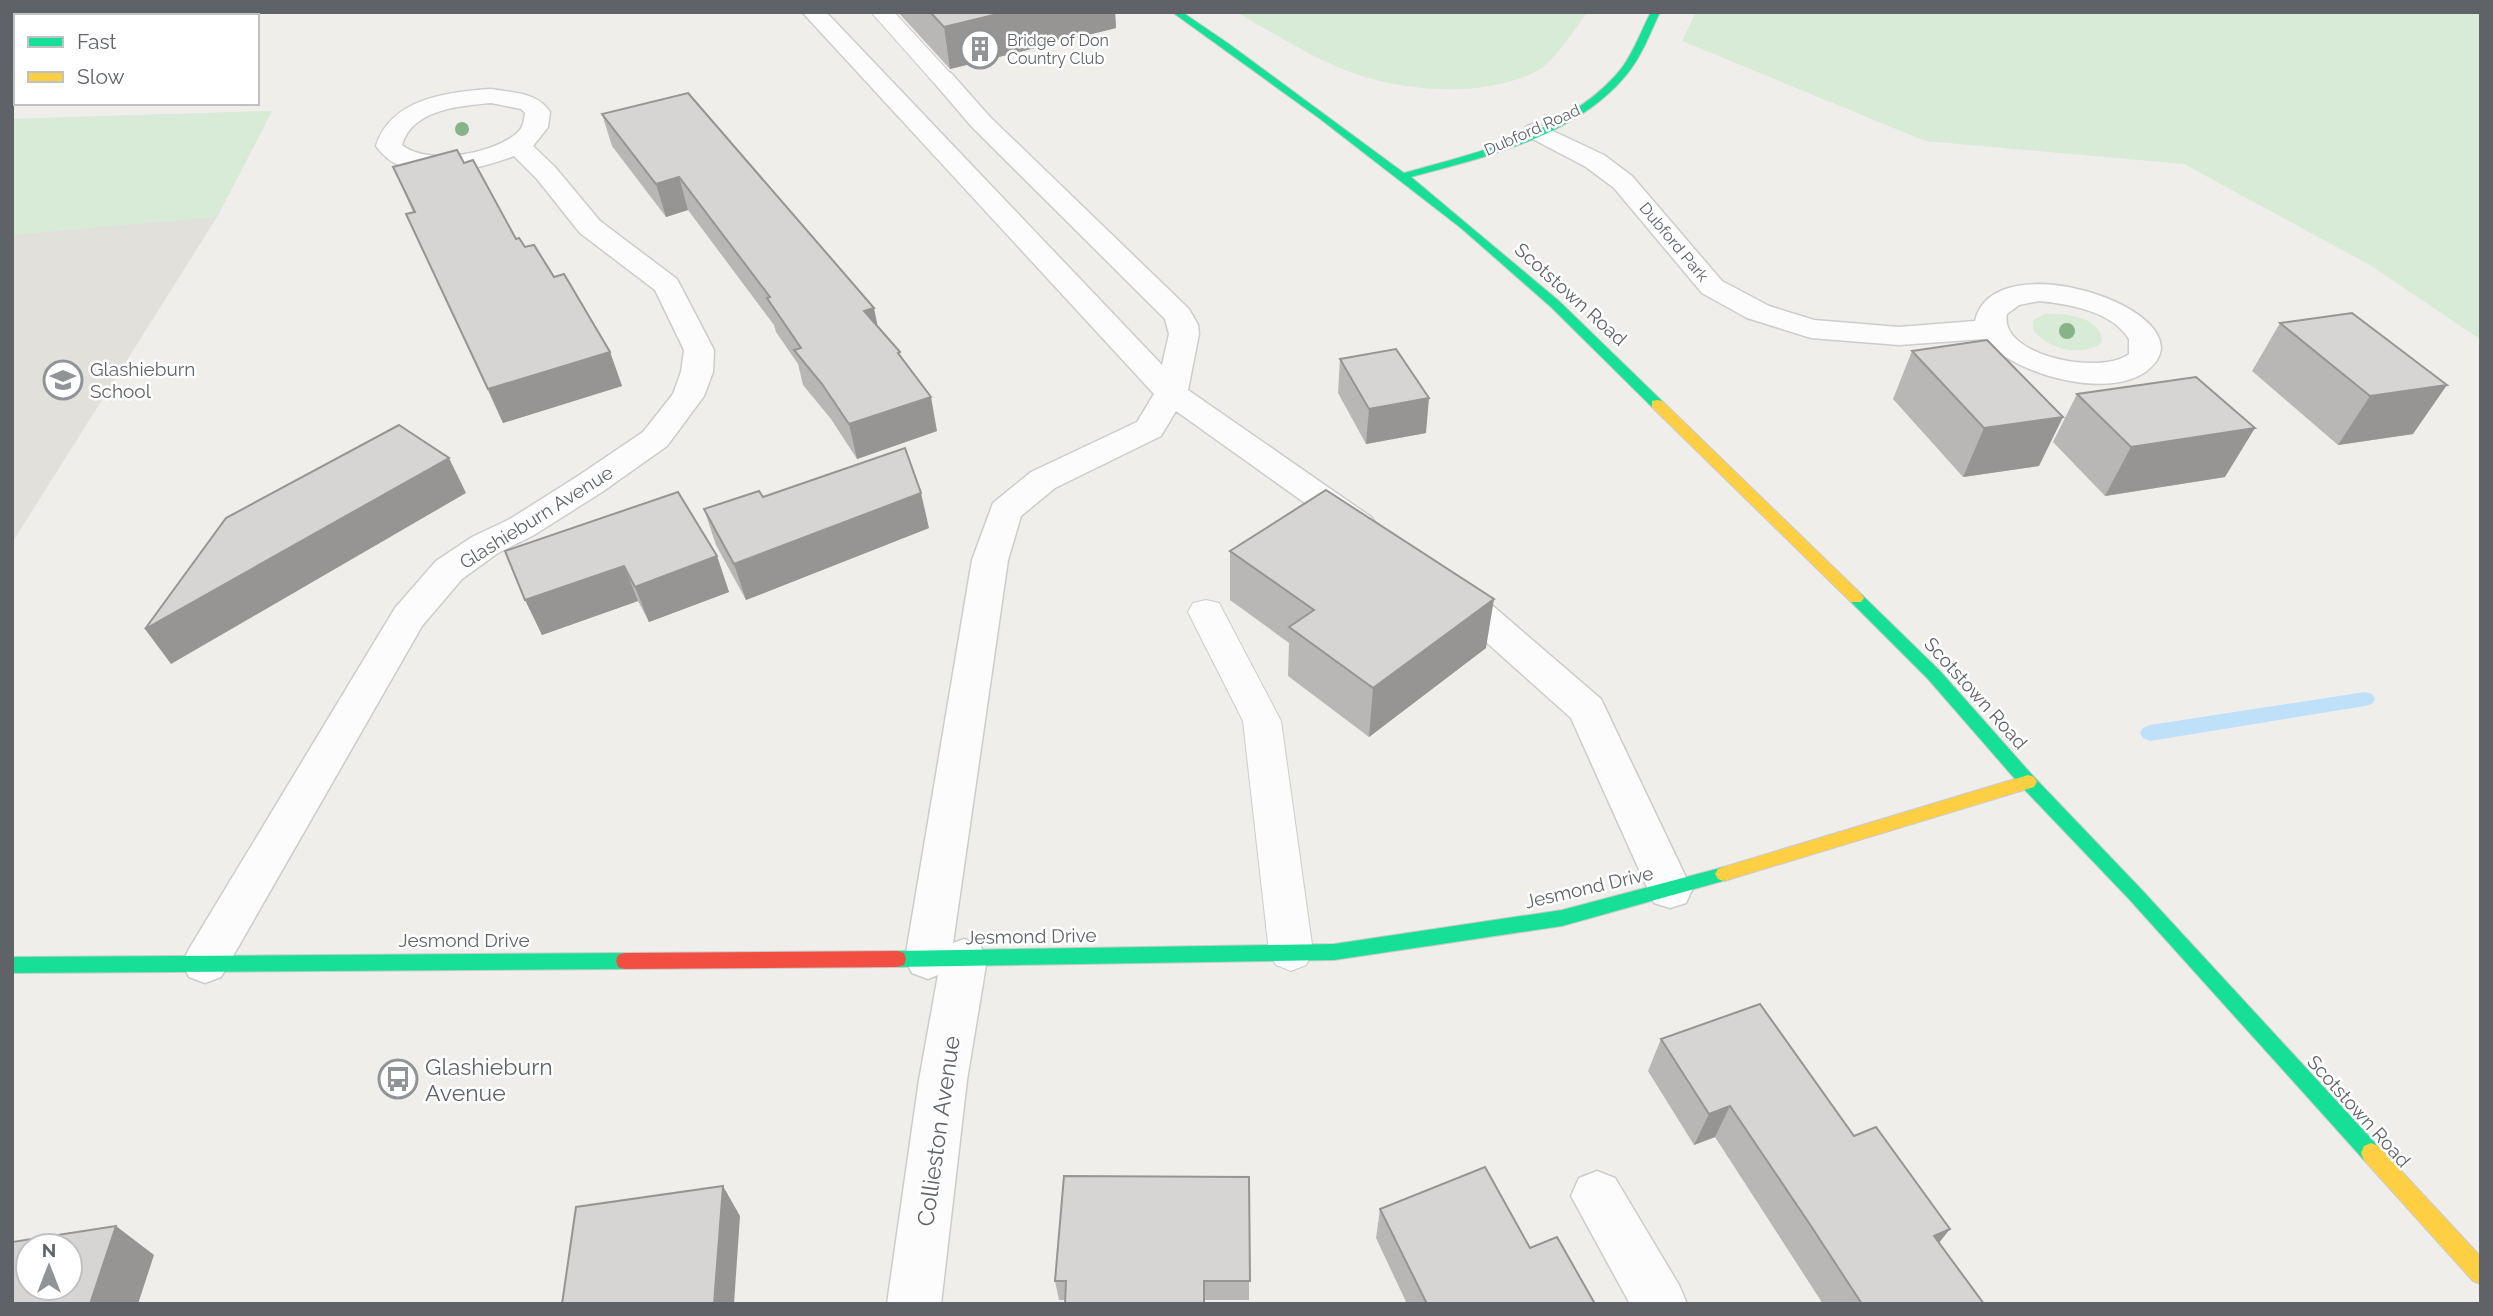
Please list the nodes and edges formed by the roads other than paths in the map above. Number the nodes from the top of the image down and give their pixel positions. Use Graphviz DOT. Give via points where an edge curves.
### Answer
graph roads {
  1 [pos="813,12"];
  2 [pos="882,12"];
  3 [pos="1176,12"];
  4 [pos="1656,12"];
  5 [pos="942,78"];
  6 [pos="1536,131"];
  7 [pos="517,145"];
  8 [pos="1404,176"];
  9 [pos="1993,329"];
  10 [pos="1171,393"];
  11 [pos="1387,545"];
  12 [pos="1421,569"];
  13 [pos="1206,612"];
  14 [pos="2028,782"];
  15 [pos="1670,890"];
  16 [pos="1291,952"];
  17 [pos="946,958"];
  18 [pos="205,963"];
  19 [pos="12,965"];
  20 [pos="1597,1196"];
  21 [pos="2481,1273"];
  22 [pos="914,1304"];
  23 [pos="1660,1304"];
  1 -- 10 [label="street"];
  2 -- 5 [label="lane"];
  3 -- 8 [label="street, Scotstown Road"];
  4 -- 6 [label="street, Dubford Road" via="1622,74 1593,103"];
  5 -- 10 [label="street, Collieston Avenue" via="1178,315 1184,334"];
  6 -- 8 [label="street, Dubford Road"];
  6 -- 9 [label="street, Dubford Park" via="1595,161 1623,182 1712,287 1758,312 1811,328 1899,336"];
  7 -- 7 [label="street" via="467,162 440,164 398,156 389,146 390,135 417,112 441,103 491,96 529,103 538,112 540,122"];
  7 -- 18 [label="street, Glashieburn Avenue" via="590,227 667,285 699,350 688,396 656,439 449,570 408,617"];
  8 -- 14 [label="street, Scotstown Road" via="1584,332 1934,675"];
  10 -- 11 [label="street"];
  10 -- 17 [label="street, Collieston Avenue" via="1149,429 1043,480 1005,511 990,560"];
  12 -- 15 [label="street" via="1455,593 1587,709"];
  13 -- 16 [label="lane" via="1262,721"];
  14 -- 15 [label="street, Jesmond Drive"];
  14 -- 21 [label="street, Scotstown Road"];
  15 -- 16 [label="street, Jesmond Drive" via="1562,918 1334,952"];
  16 -- 17 [label="street, Jesmond Drive"];
  17 -- 18 [label="street, Jesmond Drive"];
  17 -- 22 [label="street, Collieston Avenue" via="943,1080"];
  18 -- 19 [label="street, Jesmond Drive"];
  20 -- 23 [label="street"];
}
